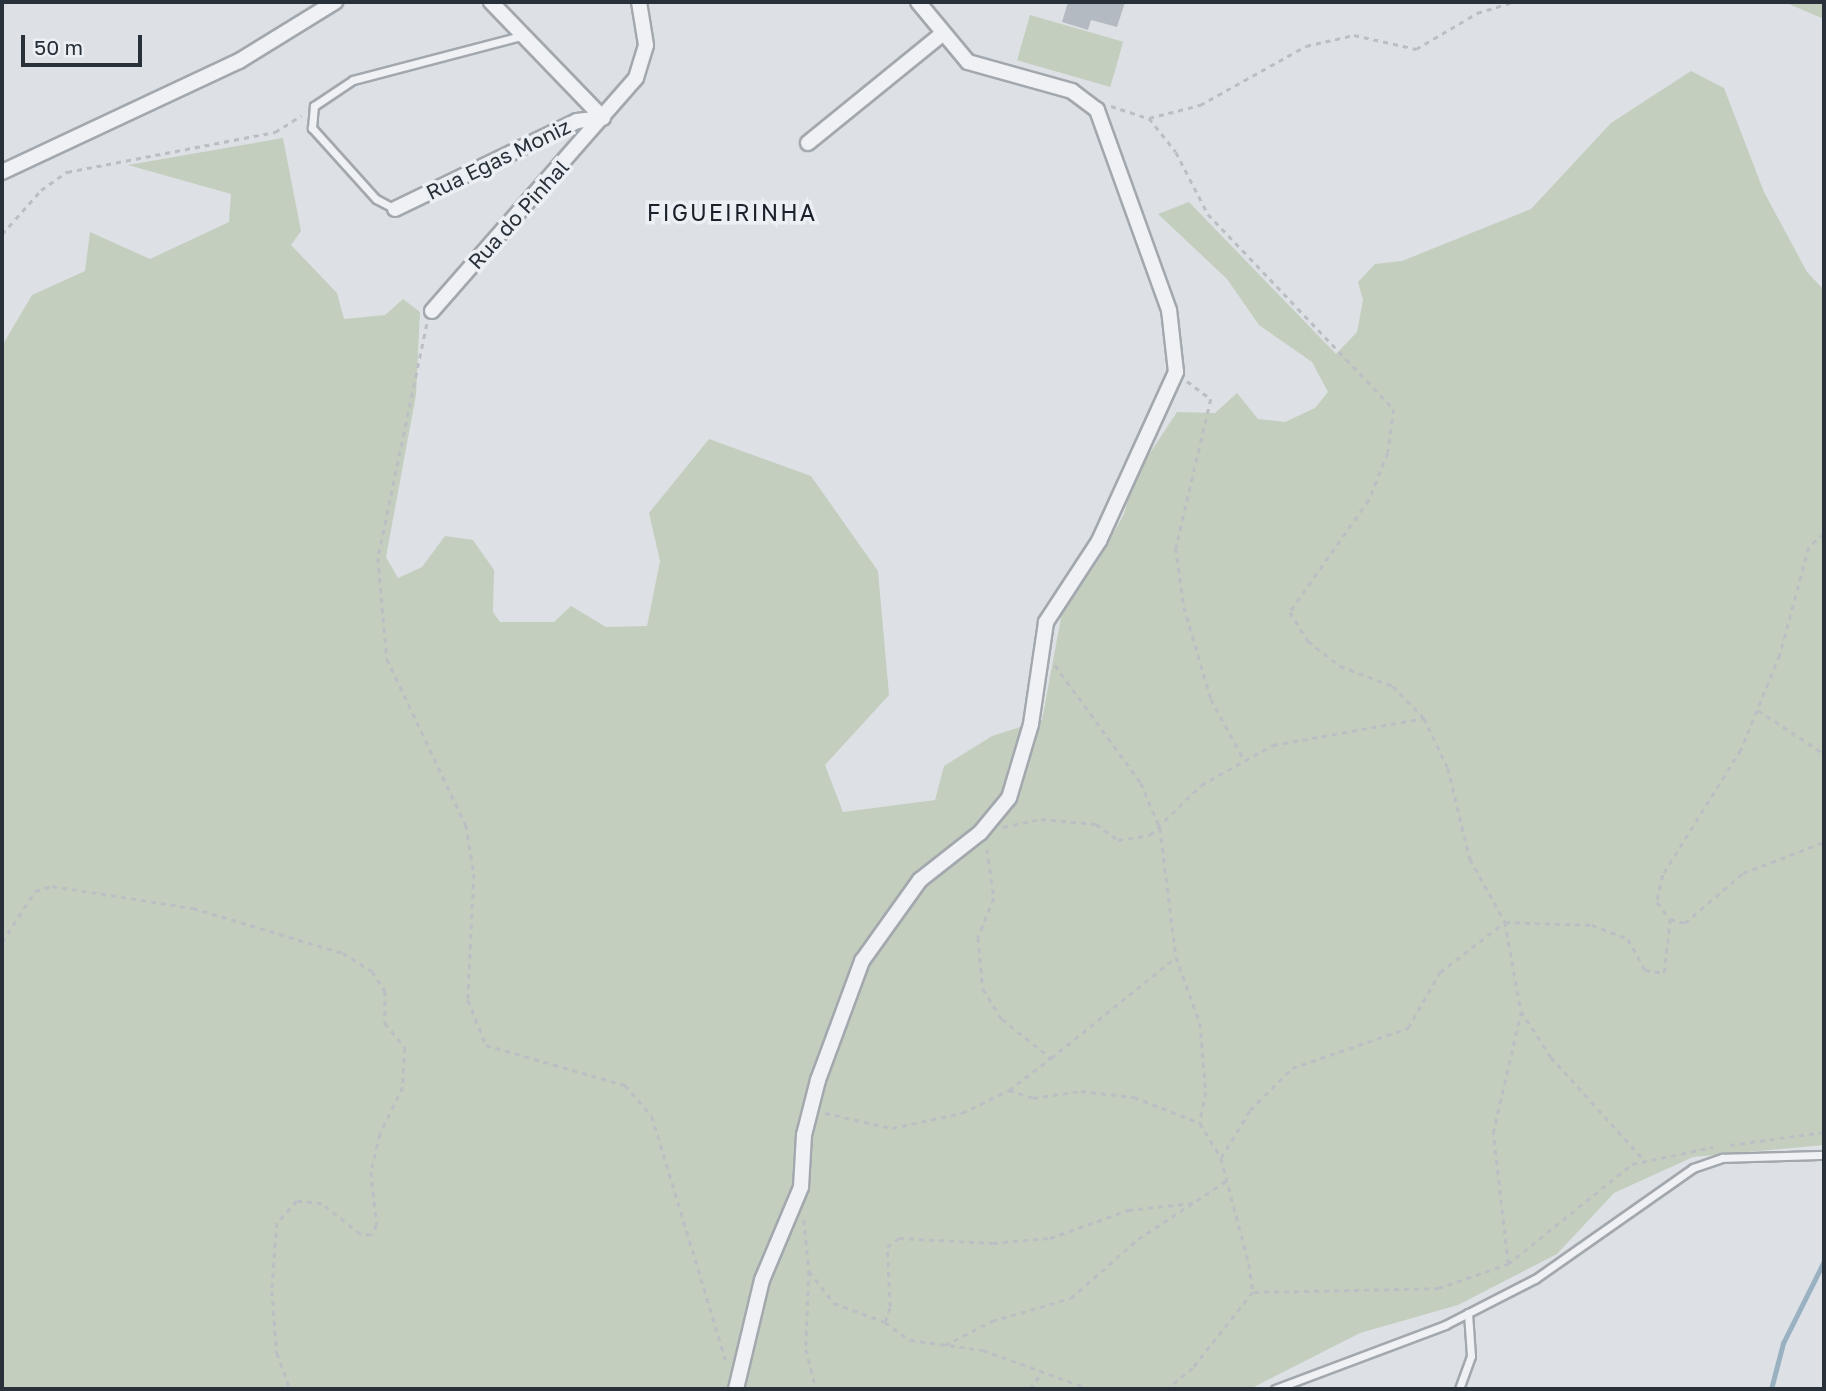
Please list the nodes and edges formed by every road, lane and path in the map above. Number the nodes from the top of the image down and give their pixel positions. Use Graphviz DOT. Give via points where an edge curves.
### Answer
graph roads {
  1 [pos="335,2"];
  2 [pos="491,2"];
  3 [pos="639,2"];
  4 [pos="918,2"];
  5 [pos="1513,2"];
  6 [pos="941,35"];
  7 [pos="524,36"];
  8 [pos="1093,104"];
  9 [pos="314,106"];
  10 [pos="603,118"];
  11 [pos="1149,118"];
  12 [pos="808,143"];
  13 [pos="2,172"];
  14 [pos="395,208"];
  15 [pos="2,234"];
  16 [pos="432,311"];
  17 [pos="1176,372"];
  18 [pos="1824,534"];
  19 [pos="1041,646"];
  20 [pos="1758,710"];
  21 [pos="1424,718"];
  22 [pos="1824,754"];
  23 [pos="1243,758"];
  24 [pos="985,828"];
  25 [pos="1160,828"];
  26 [pos="1824,842"];
  27 [pos="1670,919"];
  28 [pos="1505,922"];
  29 [pos="2,942"];
  30 [pos="1176,957"];
  31 [pos="1521,1011"];
  32 [pos="1051,1058"];
  33 [pos="1009,1090"];
  34 [pos="811,1110"];
  35 [pos="1200,1123"];
  36 [pos="1824,1132"];
  37 [pos="1824,1155"];
  38 [pos="1221,1158"];
  39 [pos="1644,1160"];
  40 [pos="1226,1181"];
  41 [pos="1193,1203"];
  42 [pos="803,1215"];
  43 [pos="1508,1264"];
  44 [pos="808,1271"];
  45 [pos="1253,1292"];
  46 [pos="1468,1313"];
  47 [pos="885,1322"];
  48 [pos="945,1345"];
  49 [pos="1042,1372"];
  50 [pos="733,1383"];
  51 [pos="290,1389"];
  52 [pos="816,1389"];
  53 [pos="1030,1389"];
  54 [pos="1090,1389"];
  55 [pos="1167,1389"];
  56 [pos="1275,1389"];
  57 [pos="1459,1389"];
  1 -- 13 [label="street" via="239,61"];
  2 -- 7 [label="street"];
  3 -- 10 [label="street, Rua do Pinhal" via="646,26 642,64"];
  4 -- 6 [label="street"];
  5 -- 11 [label="path" via="1477,13 1416,49 1354,35 1306,46 1200,105"];
  6 -- 8 [label="street" via="968,62 1072,91"];
  6 -- 12 [label="street"];
  7 -- 9 [label="lane" via="354,80"];
  7 -- 10 [label="street"];
  8 -- 11 [label="path"];
  8 -- 17 [label="street" via="1169,310"];
  9 -- 14 [label="lane" via="312,128 376,199"];
  9 -- 15 [label="path" via="275,132 67,172 41,190"];
  10 -- 14 [label="street, Rua Egas Moniz" via="577,121"];
  10 -- 16 [label="street, Rua do Pinhal"];
  11 -- 21 [label="path" via="1177,152 1208,214 1394,409 1388,453 1369,500 1290,612 1318,649 1340,666 1393,686"];
  16 -- 50 [label="path" via="416,353 378,558 387,659 466,825 474,874 468,1000 486,1045 625,1085 652,1115"];
  17 -- 19 [label="street" via="1099,541 1051,610"];
  17 -- 23 [label="path" via="1211,399 1176,548 1184,607 1211,699"];
  18 -- 20 [label="path" via="1809,547 1780,655"];
  19 -- 24 [label="street" via="1025,751 1009,798"];
  19 -- 25 [label="path" via="1140,783"];
  20 -- 22 [label="path"];
  20 -- 27 [label="path" via="1741,750 1663,875 1657,902"];
  21 -- 23 [label="path" via="1328,732"];
  21 -- 28 [label="path" via="1448,768 1470,859"];
  23 -- 25 [label="path" via="1201,785"];
  24 -- 25 [label="path" via="1096,824 1118,839"];
  24 -- 32 [label="path" via="994,898 978,938 983,989 1002,1019"];
  24 -- 34 [label="street" via="920,880 886,920 862,961"];
  25 -- 30 [label="path"];
  26 -- 27 [label="path" via="1743,873 1685,923"];
  27 -- 28 [label="path" via="1664,973 1645,970 1628,939 1592,925"];
  28 -- 31 [label="path"];
  28 -- 38 [label="path" via="1440,972 1408,1028 1292,1068 1250,1110"];
  29 -- 51 [label="path" via="36,891 52,886 192,908 343,953 372,971 385,990 385,1023 405,1048 402,1087 380,1134 371,1172 378,1205 371,1235 322,1204 297,1201 277,1223 272,1292 278,1353"];
  30 -- 32 [label="path"];
  30 -- 35 [label="path" via="1200,1023 1206,1092"];
  31 -- 39 [label="path" via="1550,1057"];
  31 -- 43 [label="path" via="1493,1133"];
  32 -- 33 [label="path"];
  33 -- 34 [label="path" via="962,1113 892,1128"];
  33 -- 35 [label="path" via="1033,1098 1081,1091 1134,1097"];
  34 -- 50 [label="street" via="801,1187 762,1280"];
  35 -- 38 [label="path"];
  36 -- 39 [label="path"];
  37 -- 46 [label="lane" via="1722,1158 1693,1168 1664,1183 1601,1238"];
  38 -- 40 [label="path"];
  39 -- 43 [label="path"];
  40 -- 41 [label="path"];
  40 -- 45 [label="path"];
  41 -- 47 [label="path" via="1128,1210 1050,1238 993,1244 899,1238 887,1247 890,1307"];
  41 -- 48 [label="path" via="1138,1239 1071,1298 992,1321"];
  42 -- 44 [label="path"];
  43 -- 45 [label="path" via="1438,1289"];
  44 -- 47 [label="path" via="834,1303"];
  44 -- 52 [label="path" via="806,1349"];
  45 -- 55 [label="path" via="1194,1368"];
  46 -- 56 [label="lane"];
  46 -- 57 [label="lane" via="1471,1356"];
  47 -- 48 [label="path" via="910,1340"];
  48 -- 49 [label="path" via="983,1350"];
  49 -- 53 [label="path"];
  49 -- 54 [label="path"];
}
